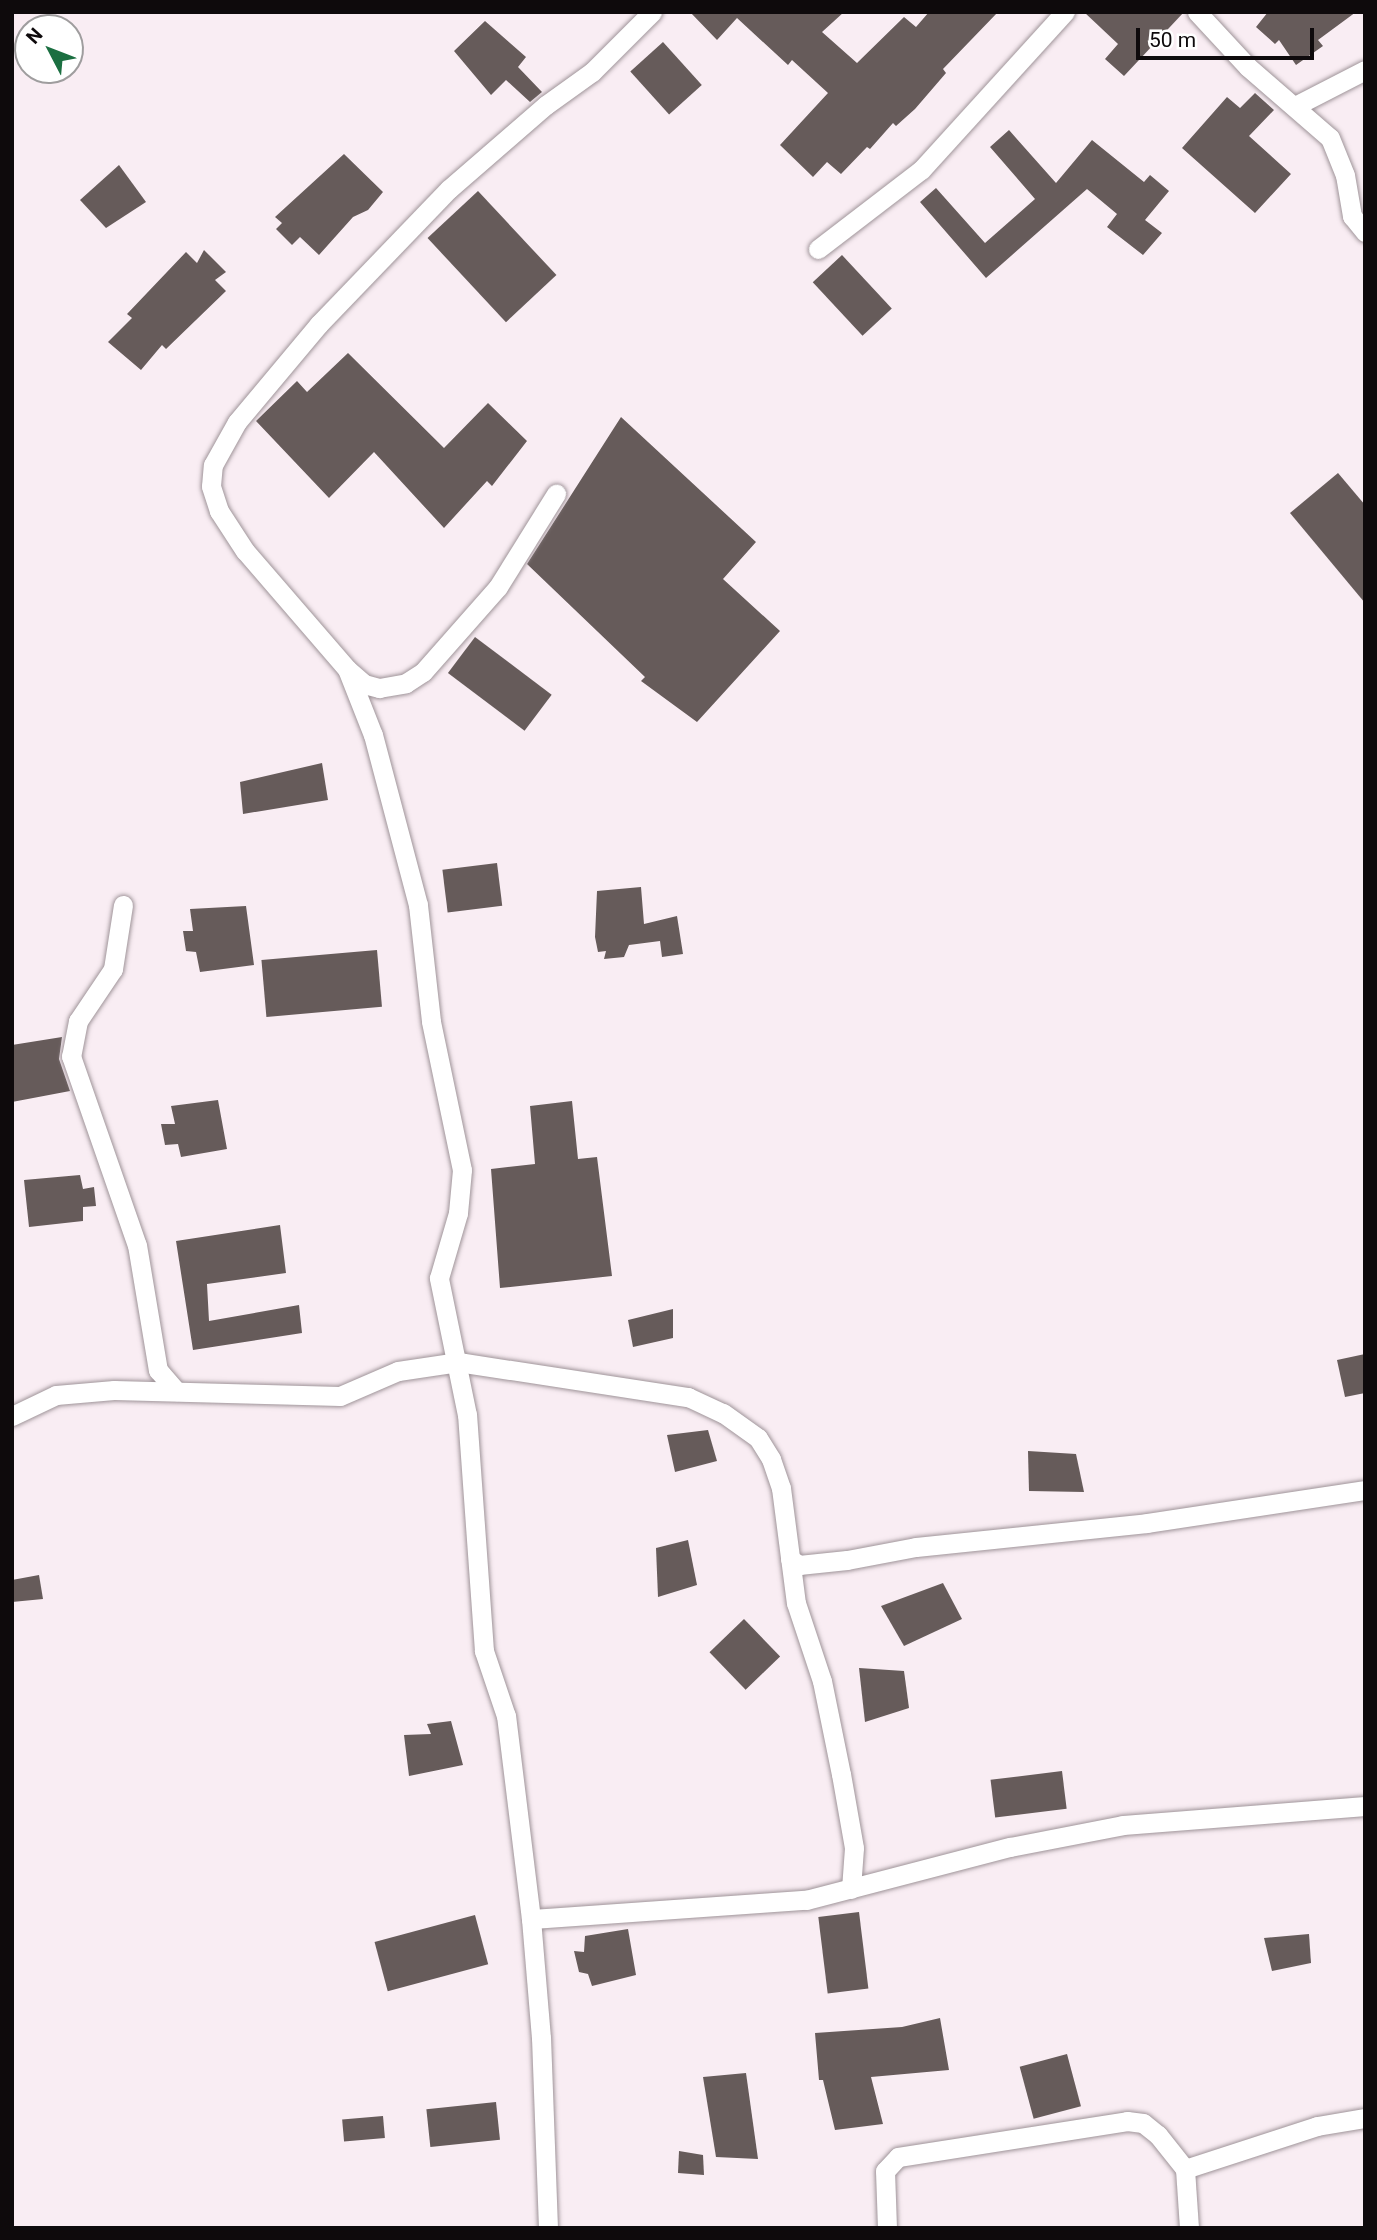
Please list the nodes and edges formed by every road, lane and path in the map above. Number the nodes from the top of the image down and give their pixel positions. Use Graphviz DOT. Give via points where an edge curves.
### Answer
graph roads {
  1 [pos="652,12"];
  2 [pos="1065,12"];
  3 [pos="1197,12"];
  4 [pos="1365,70"];
  5 [pos="1297,106"];
  6 [pos="1365,232"];
  7 [pos="818,249"];
  8 [pos="556,495"];
  9 [pos="347,669"];
  10 [pos="124,905"];
  11 [pos="458,1362"];
  12 [pos="176,1391"];
  13 [pos="12,1416"];
  14 [pos="1365,1490"];
  15 [pos="790,1559"];
  16 [pos="1365,1806"];
  17 [pos="851,1889"];
  18 [pos="531,1919"];
  19 [pos="1365,2118"];
  20 [pos="1185,2169"];
  21 [pos="548,2228"];
  22 [pos="887,2228"];
  23 [pos="1189,2228"];
  1 -- 9 [label="street" via="592,72 546,105 449,189 319,324 221,446 211,486 219,511 245,551"];
  2 -- 7 [label="street" via="920,170"];
  3 -- 5 [label="street" via="1248,67"];
  4 -- 5 [label="street"];
  5 -- 6 [label="street" via="1337,148 1347,202"];
  8 -- 9 [label="street" via="498,587 424,672 406,683 379,688 364,684"];
  9 -- 11 [label="street" via="373,736 418,905 431,1021 462,1170 458,1213 439,1278"];
  10 -- 12 [label="street" via="113,969 78,1021 71,1056 137,1245 158,1370"];
  11 -- 12 [label="street" via="398,1371 340,1396"];
  11 -- 15 [label="street" via="688,1397 723,1413 758,1438 771,1458 781,1488"];
  11 -- 18 [label="street" via="467,1415 484,1651 506,1716"];
  12 -- 13 [label="street" via="56,1395"];
  14 -- 15 [label="street" via="1147,1523 916,1547 847,1560 799,1565"];
  15 -- 17 [label="street" via="796,1603 822,1681 841,1774 854,1848"];
  16 -- 17 [label="street" via="1123,1825 1010,1847"];
  17 -- 18 [label="street" via="771,1904"];
  18 -- 21 [label="street"];
  19 -- 20 [label="street" via="1317,2126"];
  20 -- 22 [label="street" via="1158,2135 1143,2123 1127,2121 898,2157 885,2171"];
  20 -- 23 [label="street"];
}
